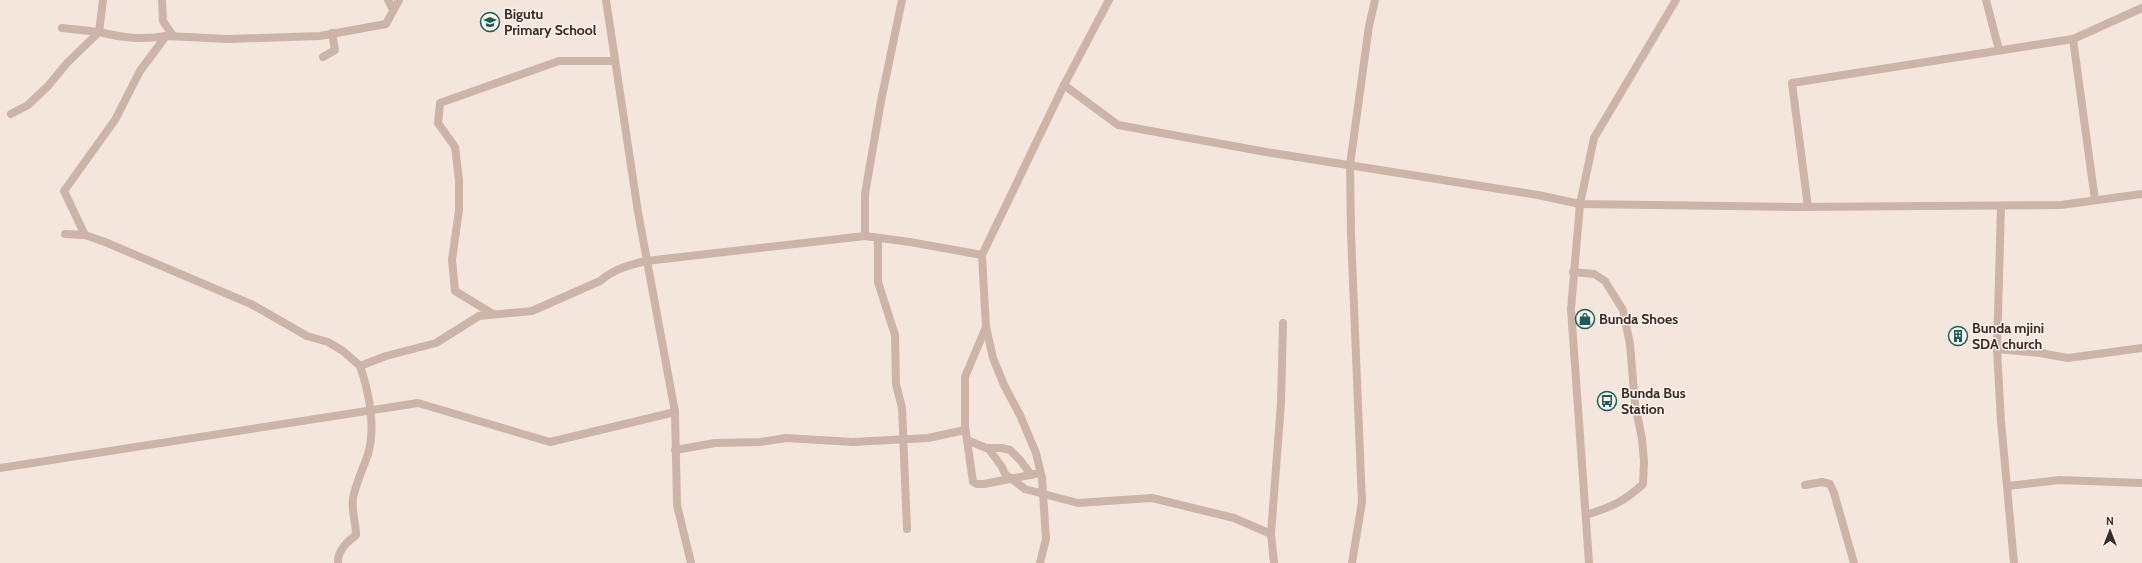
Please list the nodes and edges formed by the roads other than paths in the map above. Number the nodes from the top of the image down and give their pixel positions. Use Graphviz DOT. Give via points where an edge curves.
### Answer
graph roads {
  1 [pos="103,0"];
  2 [pos="162,0"];
  3 [pos="388,0"];
  4 [pos="398,0"];
  5 [pos="606,0"];
  6 [pos="902,0"];
  7 [pos="1109,0"];
  8 [pos="1375,0"];
  9 [pos="1676,0"];
  10 [pos="1986,0"];
  11 [pos="2142,8"];
  12 [pos="393,10"];
  13 [pos="62,28"];
  14 [pos="99,32"];
  15 [pos="332,33"];
  16 [pos="170,36"];
  17 [pos="2073,39"];
  18 [pos="1999,50"];
  19 [pos="323,57"];
  20 [pos="615,61"];
  21 [pos="1064,85"];
  22 [pos="11,114"];
  23 [pos="1350,165"];
  24 [pos="2142,194"];
  25 [pos="2095,200"];
  26 [pos="1580,204"];
  27 [pos="1808,206"];
  28 [pos="2001,206"];
  29 [pos="65,234"];
  30 [pos="84,235"];
  31 [pos="865,236"];
  32 [pos="878,238"];
  33 [pos="982,255"];
  34 [pos="646,261"];
  35 [pos="1573,272"];
  36 [pos="494,314"];
  37 [pos="1283,324"];
  38 [pos="986,327"];
  39 [pos="2142,348"];
  40 [pos="1997,349"];
  41 [pos="360,366"];
  42 [pos="370,410"];
  43 [pos="675,412"];
  44 [pos="965,430"];
  45 [pos="902,439"];
  46 [pos="967,440"];
  47 [pos="988,448"];
  48 [pos="675,450"];
  49 [pos="0,468"];
  50 [pos="1040,473"];
  51 [pos="1031,475"];
  52 [pos="1011,478"];
  53 [pos="2142,483"];
  54 [pos="1805,485"];
  55 [pos="2008,486"];
  56 [pos="1043,493"];
  57 [pos="1586,515"];
  58 [pos="907,529"];
  59 [pos="1271,534"];
  60 [pos="338,563"];
  61 [pos="691,563"];
  62 [pos="1040,563"];
  63 [pos="1274,563"];
  64 [pos="1352,563"];
  65 [pos="1589,563"];
  66 [pos="1854,563"];
  67 [pos="2014,563"];
  1 -- 14 [label="street"];
  2 -- 16 [label="street" via="163,21"];
  3 -- 12 [label="street"];
  4 -- 12 [label="street"];
  5 -- 20 [label="street"];
  6 -- 31 [label="street" via="880,101 865,194"];
  7 -- 21 [label="street"];
  8 -- 23 [label="street" via="1369,26"];
  9 -- 26 [label="street" via="1594,138"];
  10 -- 18 [label="street"];
  11 -- 17 [label="street"];
  12 -- 15 [label="street" via="386,24"];
  13 -- 14 [label="street"];
  14 -- 16 [label="street" via="143,40"];
  14 -- 22 [label="street" via="66,63 48,86 28,105"];
  15 -- 16 [label="street" via="320,36 228,39"];
  15 -- 19 [label="street" via="335,50"];
  16 -- 30 [label="street" via="140,71 115,120 64,191"];
  17 -- 18 [label="street"];
  17 -- 25 [label="street"];
  18 -- 27 [label="street" via="1792,83"];
  20 -- 34 [label="street"];
  20 -- 36 [label="street" via="559,61 440,103 438,123 455,147 459,180 459,210 452,260 455,291"];
  21 -- 23 [label="street" via="1118,125"];
  21 -- 33 [label="street"];
  23 -- 26 [label="street"];
  23 -- 64 [label="street" via="1362,502"];
  24 -- 25 [label="street"];
  25 -- 28 [label="street" via="2061,205"];
  26 -- 27 [label="street"];
  26 -- 35 [label="street"];
  27 -- 28 [label="street"];
  28 -- 40 [label="street"];
  29 -- 30 [label="street"];
  30 -- 41 [label="street" via="251,304 307,336 328,342"];
  31 -- 32 [label="street"];
  31 -- 34 [label="street"];
  32 -- 33 [label="street"];
  32 -- 45 [label="street" via="878,282 895,335 896,384 902,408"];
  33 -- 38 [label="street"];
  34 -- 36 [label="street" via="624,266 600,281 532,311"];
  34 -- 43 [label="street"];
  35 -- 57 [label="street" via="1571,309"];
  35 -- 57 [label="street" via="1594,274 1605,281 1623,310 1630,344 1634,404 1644,461 1644,484 1614,507"];
  36 -- 41 [label="street" via="479,316 436,343 386,356"];
  37 -- 59 [label="street"];
  38 -- 44 [label="street" via="965,377"];
  38 -- 50 [label="street" via="993,358 1036,453"];
  39 -- 40 [label="street" via="2068,358"];
  40 -- 55 [label="street"];
  41 -- 42 [label="street"];
  42 -- 43 [label="street" via="418,403 550,442"];
  42 -- 49 [label="street"];
  42 -- 60 [label="street" via="371,437 368,454 353,499 356,535 346,543 337,557"];
  43 -- 48 [label="street"];
  44 -- 45 [label="street" via="928,438"];
  44 -- 46 [label="street"];
  45 -- 48 [label="street" via="853,442 786,438 760,442 715,443"];
  45 -- 58 [label="street"];
  46 -- 47 [label="street"];
  46 -- 52 [label="street" via="973,482 984,484"];
  47 -- 51 [label="street" via="1010,450"];
  47 -- 52 [label="street" via="1005,474"];
  48 -- 61 [label="street" via="677,504"];
  50 -- 51 [label="street"];
  50 -- 56 [label="street"];
  51 -- 52 [label="street"];
  52 -- 56 [label="street" via="1025,489"];
  53 -- 55 [label="street" via="2059,480"];
  54 -- 66 [label="street" via="1822,482 1830,484"];
  55 -- 67 [label="street"];
  56 -- 59 [label="street" via="1078,503 1152,498 1234,518"];
  56 -- 62 [label="street" via="1046,540"];
  57 -- 65 [label="street"];
  59 -- 63 [label="street"];
}
